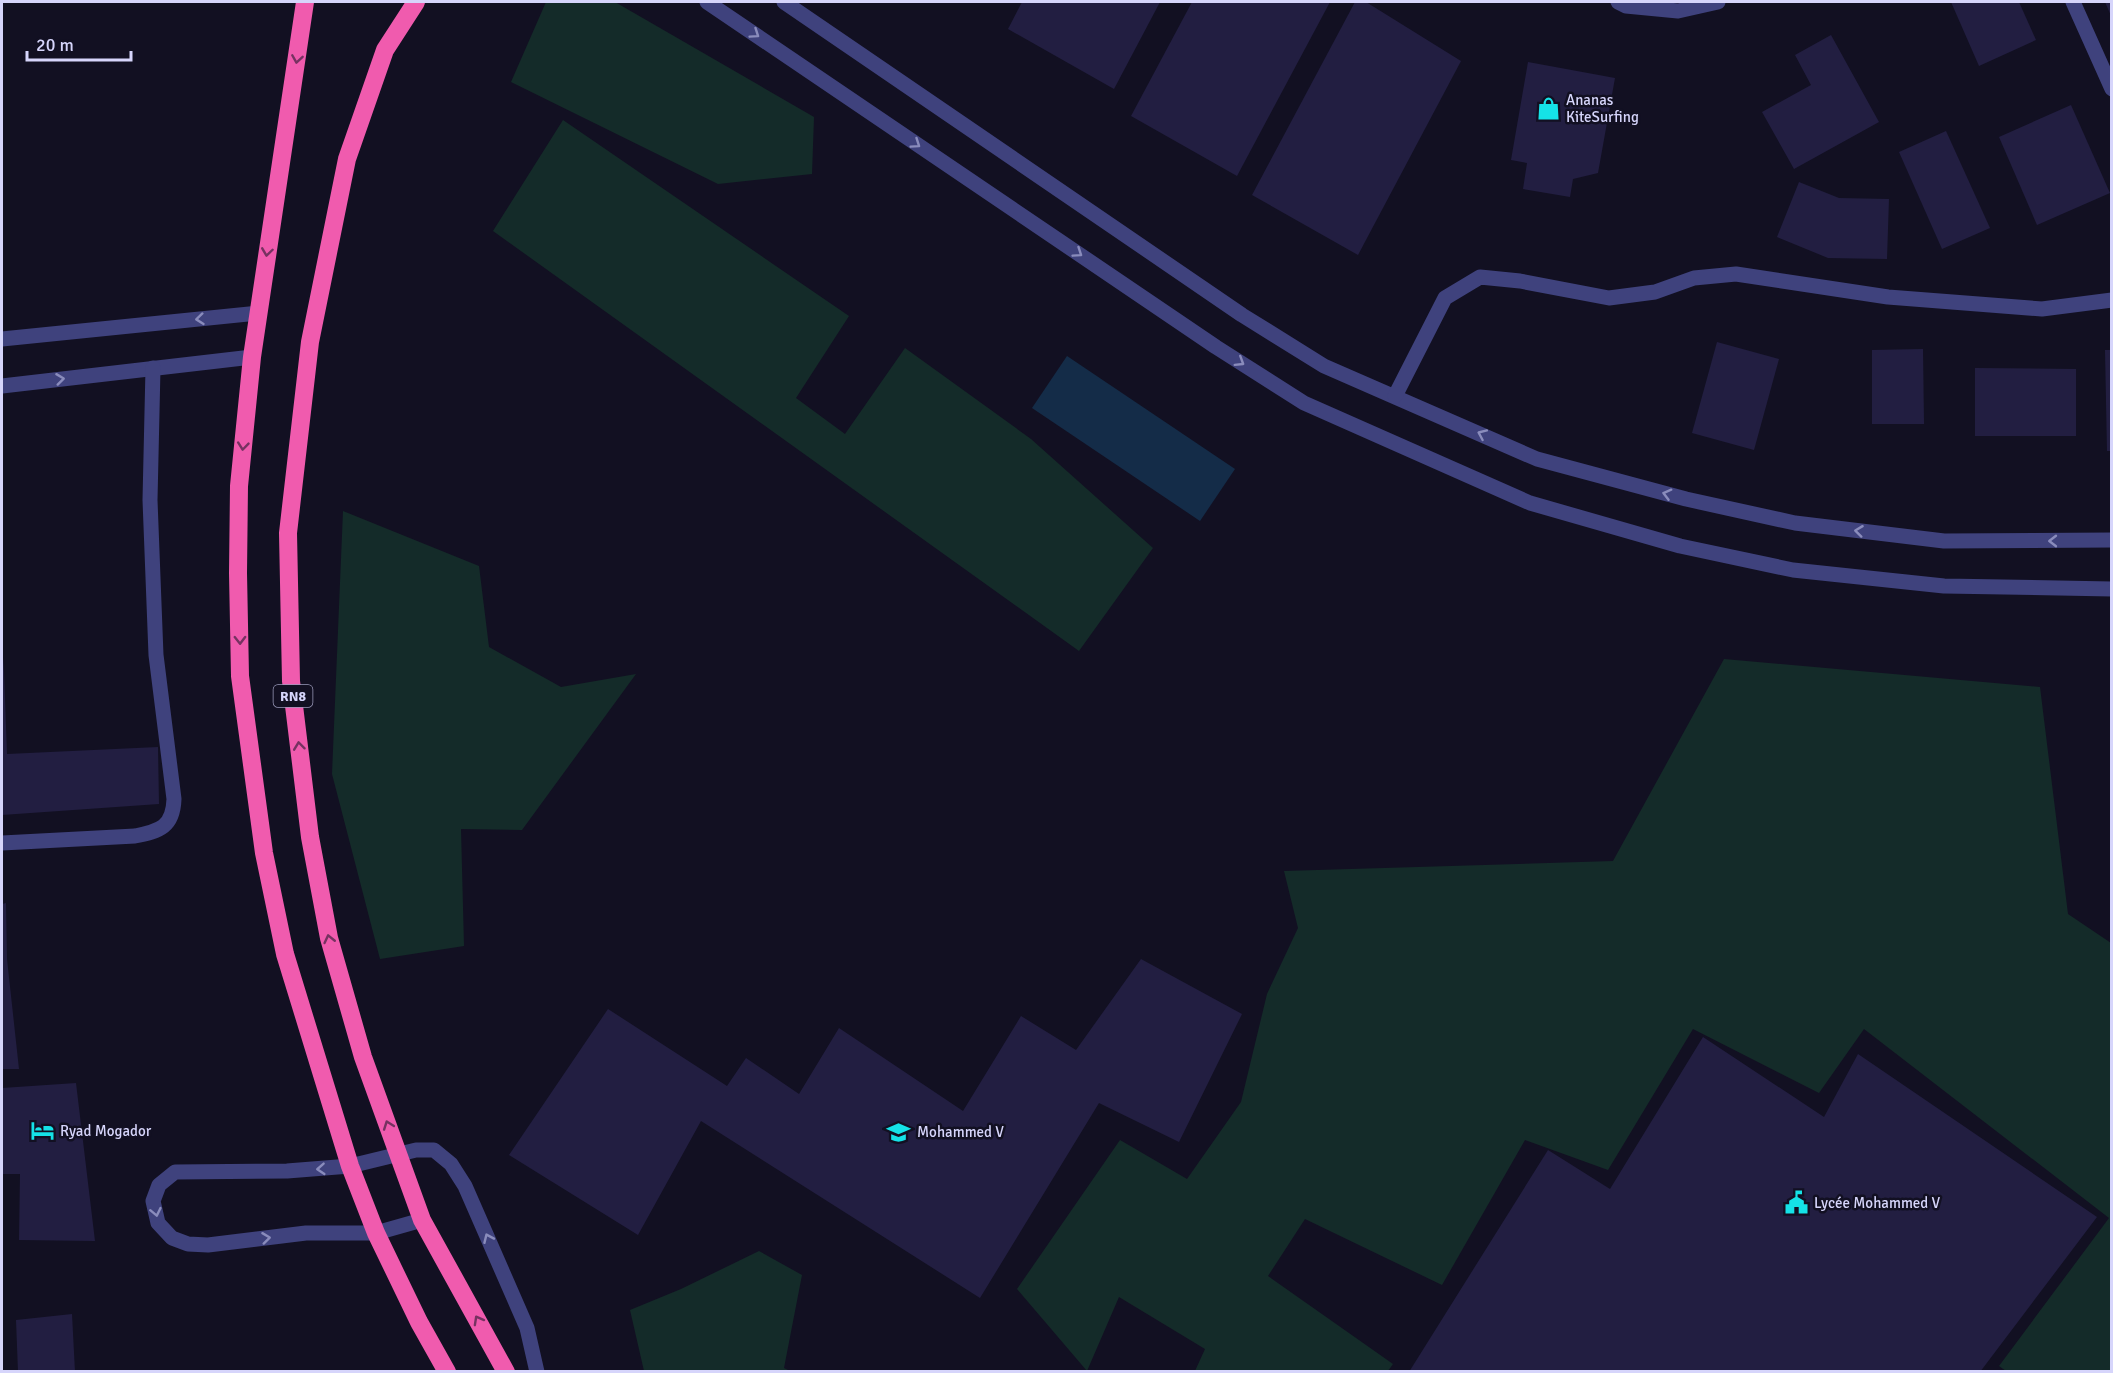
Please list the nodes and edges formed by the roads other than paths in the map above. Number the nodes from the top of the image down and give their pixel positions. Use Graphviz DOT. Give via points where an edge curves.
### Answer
graph roads {
  1 [pos="305,2"];
  2 [pos="416,2"];
  3 [pos="706,2"];
  4 [pos="784,2"];
  5 [pos="1618,2"];
  6 [pos="1718,2"];
  7 [pos="2073,2"];
  8 [pos="2112,89"];
  9 [pos="2112,300"];
  10 [pos="258,314"];
  11 [pos="2,339"];
  12 [pos="252,357"];
  13 [pos="153,368"];
  14 [pos="2,386"];
  15 [pos="1395,396"];
  16 [pos="2112,540"];
  17 [pos="2112,589"];
  18 [pos="2,843"];
  19 [pos="399,1154"];
  20 [pos="350,1166"];
  21 [pos="422,1220"];
  22 [pos="376,1233"];
  23 [pos="447,1371"];
  24 [pos="506,1371"];
  25 [pos="537,1371"];
  1 -- 10 [label="highway, one-way"];
  19 -- 2 [label="highway, RN8, one-way" via="363,1057 332,949 310,837 291,681 288,533 310,342 347,159 385,50"];
  3 -- 17 [label="street, one-way" via="1304,403 1530,503 1680,546 1793,570 1944,586"];
  4 -- 15 [label="street" via="1242,315 1324,366"];
  5 -- 6 [label="street" via="1678,11"];
  7 -- 8 [label="street"];
  9 -- 15 [label="street" via="2042,309 1888,297 1736,274 1694,278 1655,292 1609,298 1480,277 1445,298"];
  10 -- 11 [label="street, one-way"];
  10 -- 12 [label="highway"];
  12 -- 13 [label="street"];
  12 -- 20 [label="highway, one-way" via="239,486 240,676 264,853 285,954"];
  14 -- 13 [label="street, one-way"];
  13 -- 18 [label="street" via="150,500 156,655 174,810 169,823 155,832 135,836"];
  16 -- 15 [label="street, one-way" via="1944,542 1795,523 1686,500 1537,459"];
  19 -- 20 [label="street"];
  19 -- 21 [label="highway, RN8"];
  25 -- 19 [label="street, one-way" via="527,1328 465,1186 451,1164 434,1150"];
  20 -- 22 [label="highway"];
  20 -- 22 [label="street, one-way" via="175,1172 159,1185 153,1200 158,1223 171,1238 208,1245 306,1233"];
  21 -- 22 [label="street"];
  24 -- 21 [label="highway, RN8, one-way"];
  22 -- 23 [label="highway"];
}
